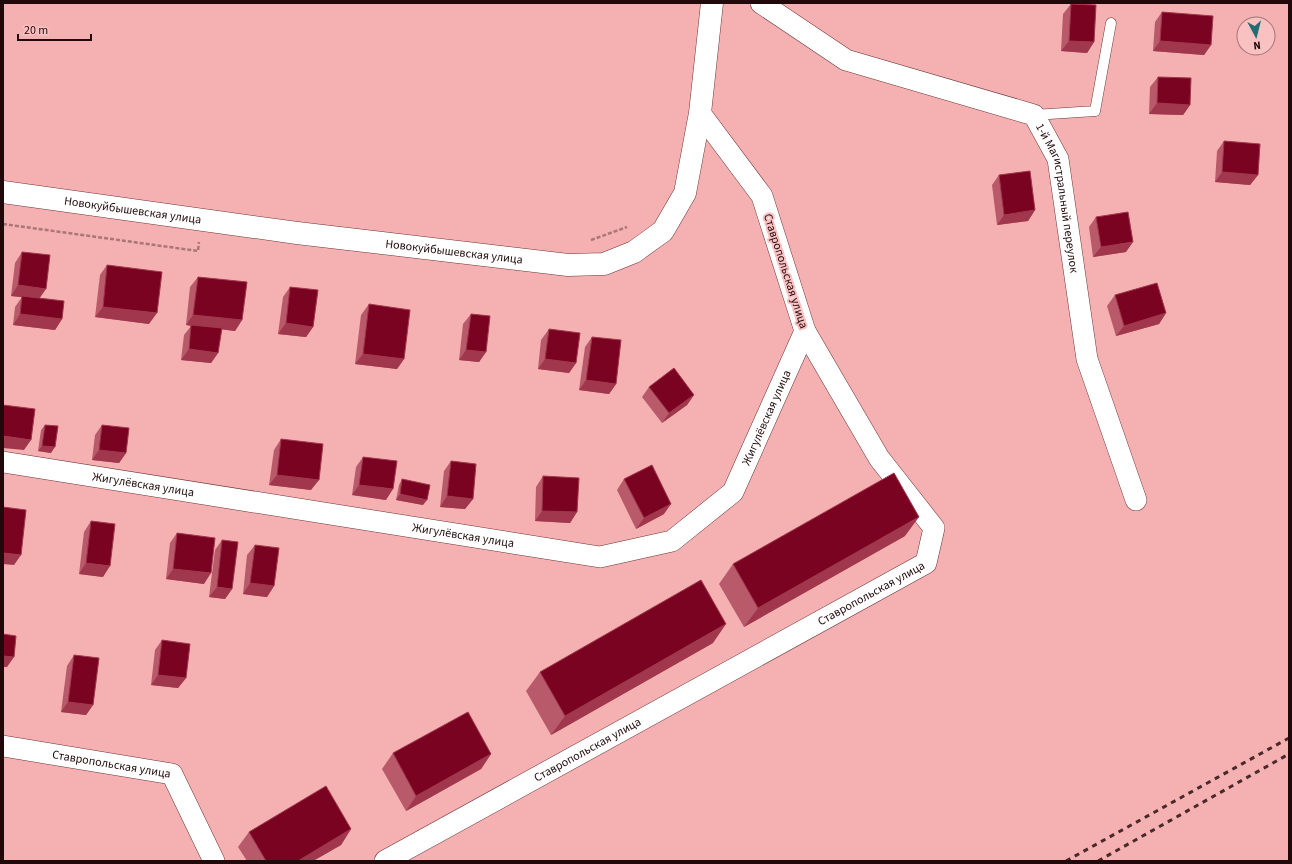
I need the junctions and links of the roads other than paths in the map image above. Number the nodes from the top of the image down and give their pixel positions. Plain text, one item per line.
1 (712, 3) edge
2 (761, 3) edge
3 (1111, 23) dead end
4 (700, 113) junction
5 (1034, 115) junction
6 (3, 192) edge
7 (805, 331) junction
8 (3, 462) edge
9 (1136, 500) dead end
10 (3, 746) edge
11 (214, 861) edge
12 (385, 861) edge

1 - 4 street, Новокуйбышевская улица
2 - 5 street, 1-й Магистральный переулок
3 - 5 lane
4 - 6 street, Новокуйбышевская улица
4 - 7 street, Ставропольская улица
5 - 9 street, 1-й Магистральный переулок
7 - 8 street, Жигулёвская улица
7 - 12 street, Ставропольская улица
10 - 11 street, Ставропольская улица

